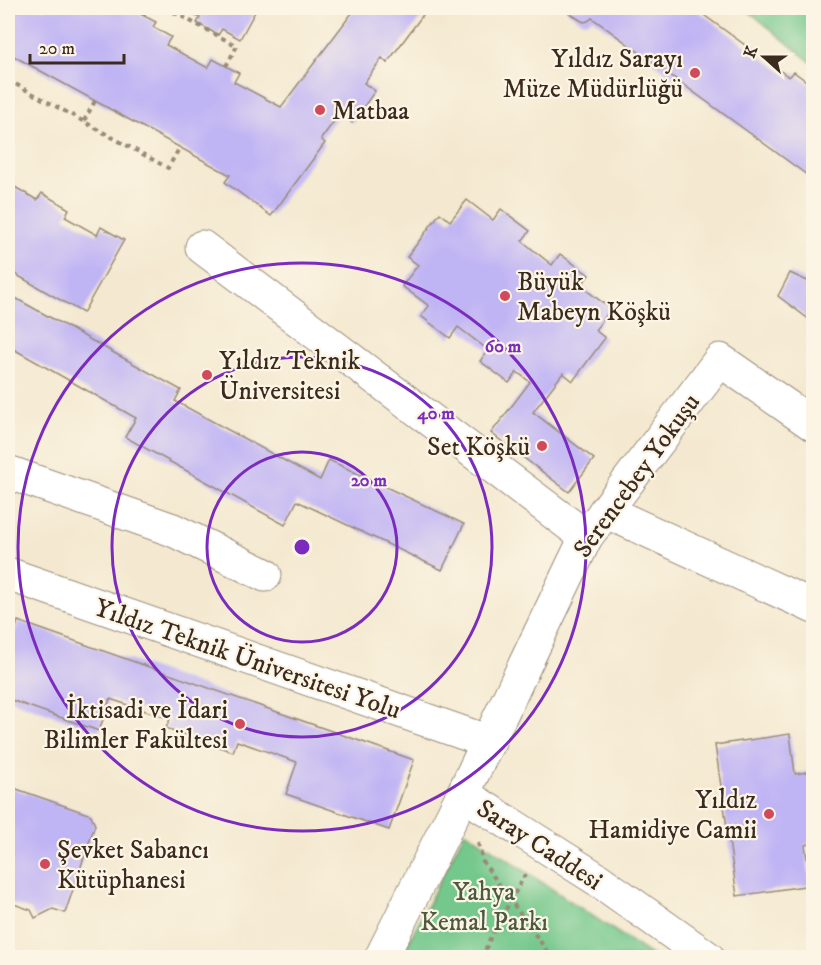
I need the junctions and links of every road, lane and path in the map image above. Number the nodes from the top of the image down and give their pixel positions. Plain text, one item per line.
1 (147, 8) edge
2 (166, 8) edge
3 (143, 15) dead end
4 (11, 55) dead end
5 (8, 61) edge
6 (226, 66) dead end
7 (8, 80) edge
8 (95, 101) dead end
9 (84, 122) junction
10 (180, 147) dead end
11 (202, 247) dead end
12 (813, 425) edge
13 (8, 472) edge
14 (605, 511) junction
15 (586, 537) junction
16 (8, 574) edge
17 (265, 575) dead end
18 (813, 607) edge
19 (489, 742) junction
20 (463, 794) junction
21 (542, 844) junction
22 (511, 899) junction
23 (381, 957) edge
24 (483, 957) edge
25 (552, 957) edge
26 (708, 957) edge

1 - 3 path
2 - 6 path
4 - 5 path
7 - 9 path
8 - 9 path
9 - 10 path
11 - 15 street
12 - 14 street, Serencebey Yokuşu
13 - 17 street
14 - 15 street, Serencebey Yokuşu
14 - 18 street
15 - 19 street, Serencebey Yokuşu
16 - 19 street, Yıldız Teknik Üniversitesi Yolu
19 - 20 street, Serencebey Yokuşu
20 - 21 street, Saray Caddesi
20 - 22 path
20 - 23 street, Saray Caddesi
21 - 22 path
21 - 26 street, Saray Caddesi
22 - 24 path
22 - 25 path

